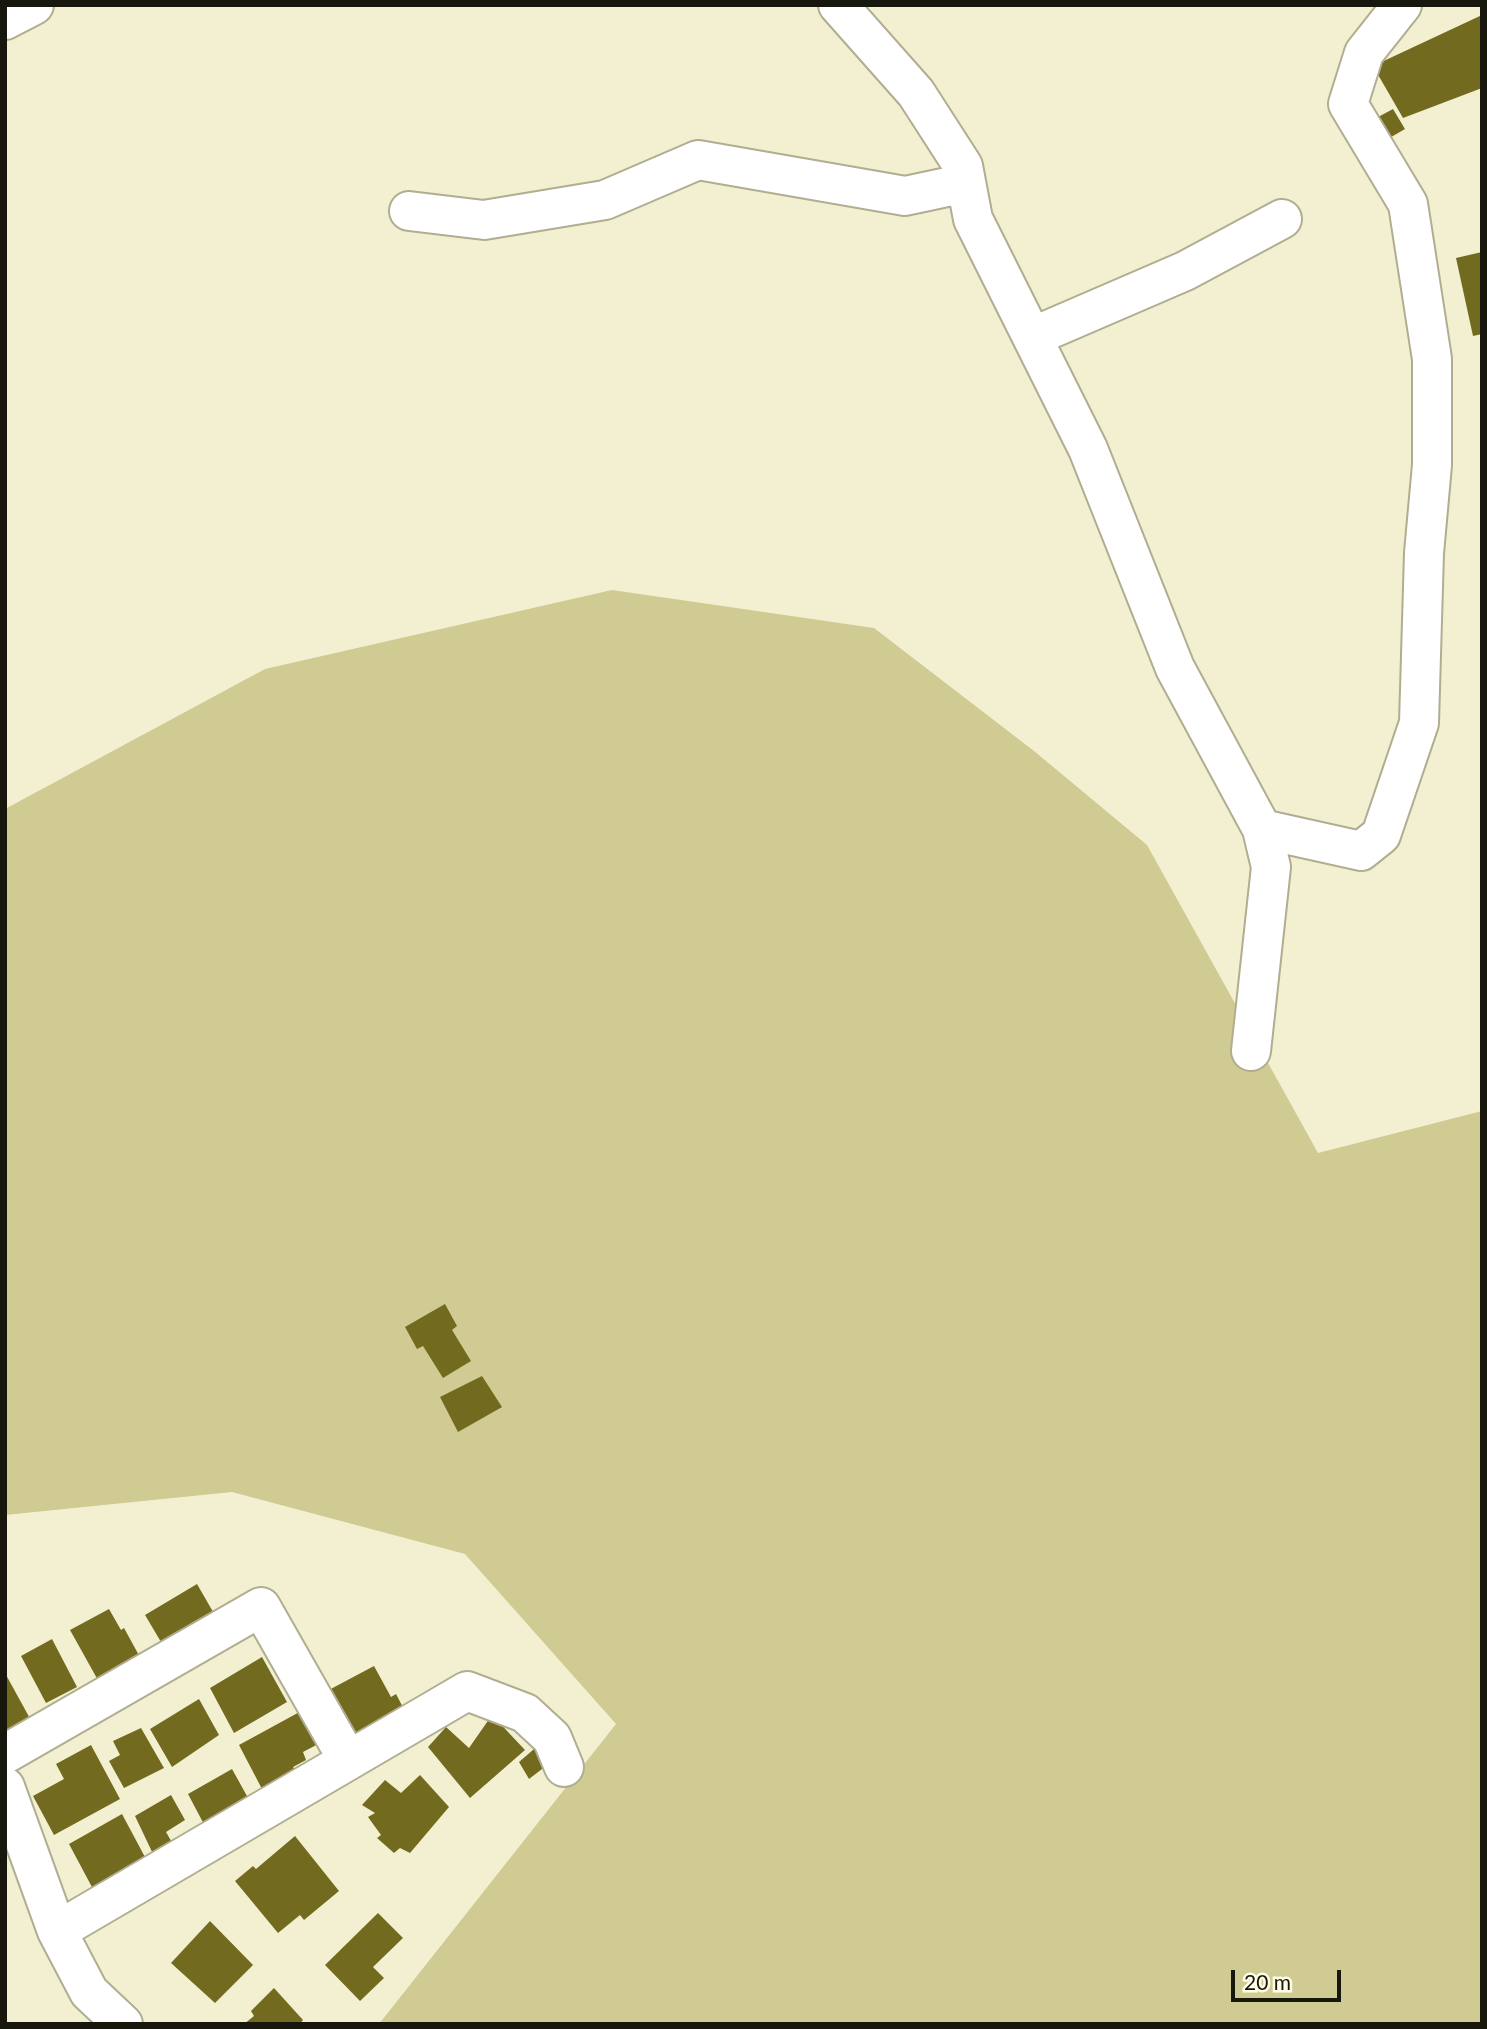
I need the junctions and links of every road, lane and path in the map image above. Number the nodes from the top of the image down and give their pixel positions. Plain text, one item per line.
1 (34, 5) edge
2 (838, 5) edge
3 (1402, 5) edge
4 (5, 20) edge
5 (967, 183) junction
6 (409, 211) dead end
7 (1282, 219) dead end
8 (1032, 337) junction
9 (1262, 829) junction
10 (1251, 1051) dead end
11 (5, 1754) edge
12 (348, 1760) junction
13 (564, 1767) dead end
14 (5, 1787) edge
15 (57, 1931) junction
16 (123, 2024) edge

1 - 4 street
2 - 5 street
3 - 9 street
5 - 6 street
5 - 8 street
7 - 8 street
8 - 9 street
9 - 10 street
11 - 12 street
12 - 13 street
12 - 15 street
14 - 15 street
15 - 16 street

